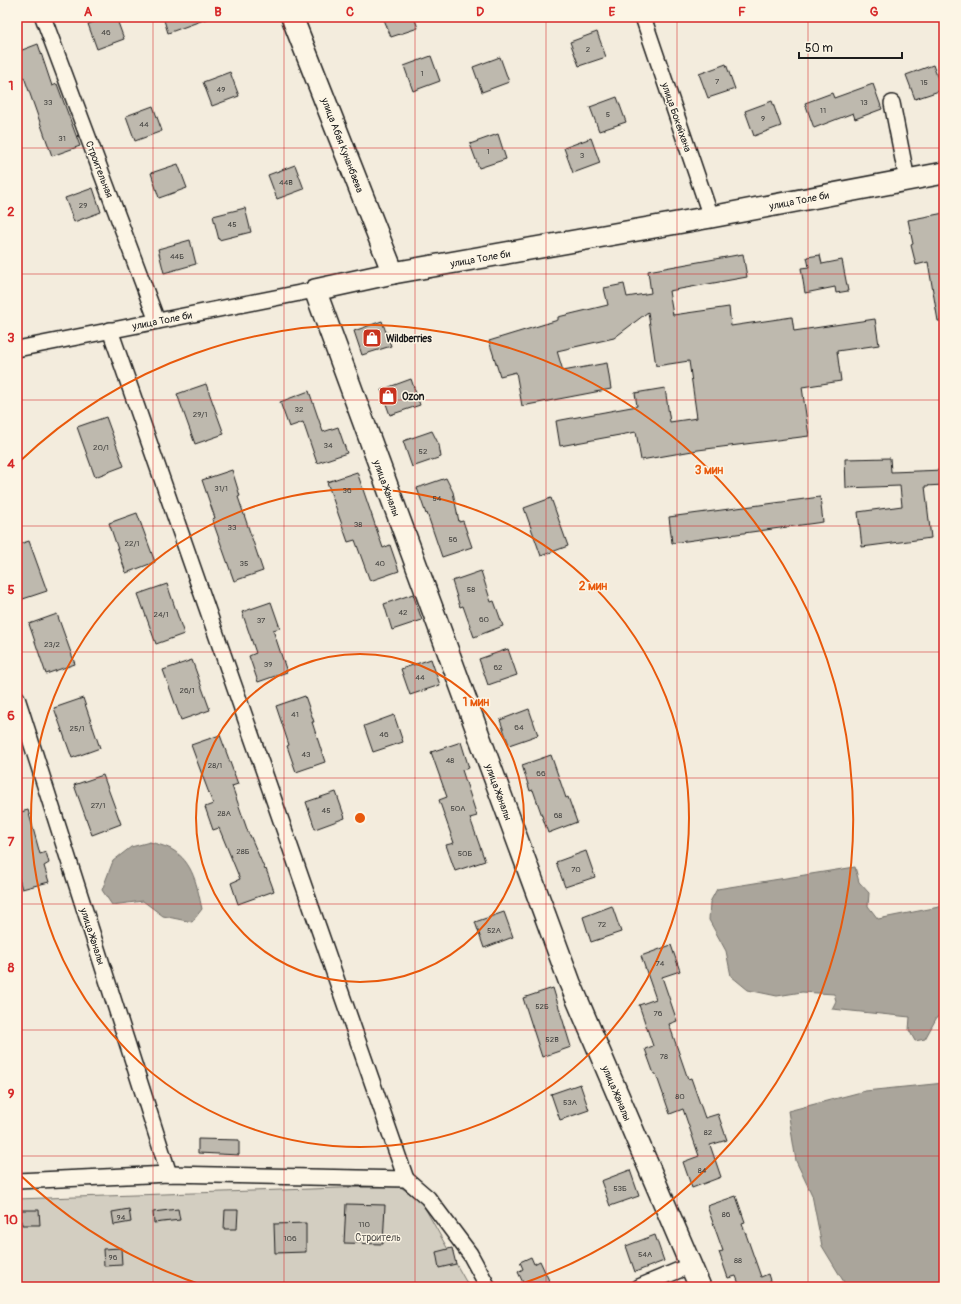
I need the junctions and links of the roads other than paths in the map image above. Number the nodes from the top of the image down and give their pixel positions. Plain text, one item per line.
1 (43, 17) edge
2 (292, 17) edge
3 (642, 17) edge
4 (892, 103) dead end
5 (944, 173) edge
6 (907, 180) junction
7 (711, 217) junction
8 (393, 273) junction
9 (315, 290) junction
10 (157, 320) junction
11 (110, 330) junction
12 (17, 349) edge
13 (17, 698) edge
14 (169, 1174) junction
15 (406, 1179) junction
16 (17, 1181) edge
17 (691, 1265) junction
18 (488, 1287) edge
19 (638, 1287) edge
20 (700, 1287) edge

1 - 10 street, Строительная
2 - 8 street, улица Абая Кунанбаева
3 - 7 street, улица Бокейхана
4 - 6 street
5 - 6 street, улица Толе би
6 - 7 street, улица Толе би
7 - 8 street, улица Толе би
8 - 9 street, улица Толе би
9 - 10 street, улица Толе би
9 - 17 street, улица Жаналы
10 - 11 street, улица Толе би
11 - 12 street, улица Толе би
11 - 15 street
13 - 14 street, улица Жаналы
14 - 15 street
14 - 16 street
15 - 18 street
17 - 19 street
17 - 20 street, улица Жаналы

